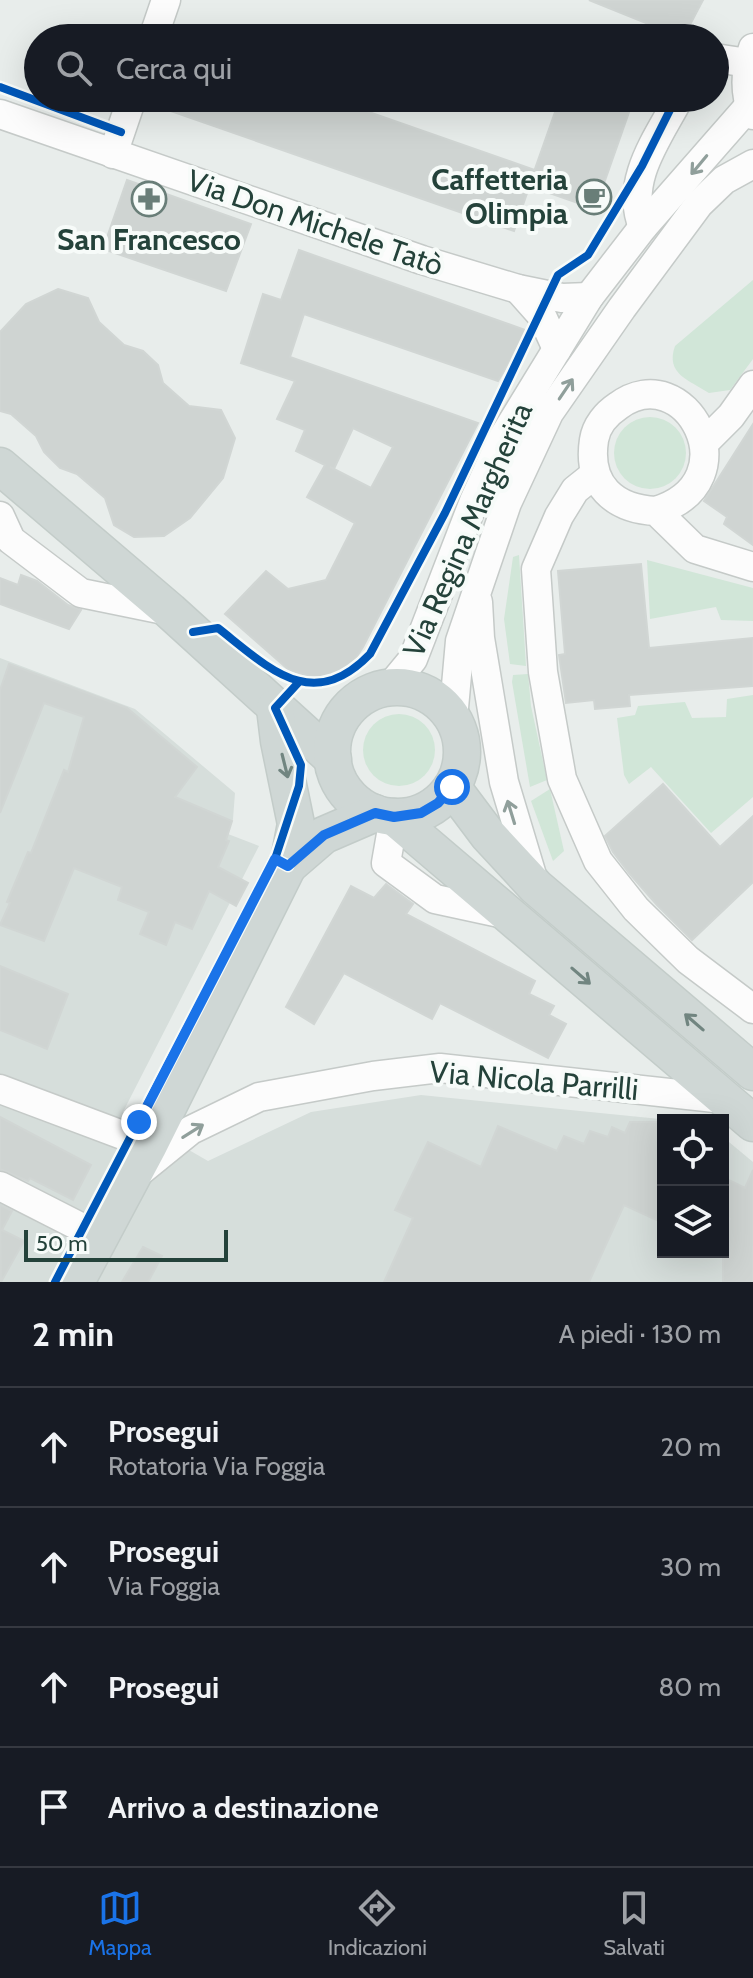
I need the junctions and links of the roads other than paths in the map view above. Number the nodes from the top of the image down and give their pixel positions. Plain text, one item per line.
1 (166, 0) edge
2 (158, 24) edge
3 (750, 56) edge
4 (729, 57) edge
5 (751, 110) edge
6 (127, 112) edge
7 (671, 112) edge
8 (0, 114) edge
9 (113, 154) junction
10 (753, 164) edge
11 (643, 227) junction
12 (518, 289) junction
13 (589, 297) junction
14 (557, 349) junction
15 (753, 385) edge
16 (706, 441) junction
17 (0, 466) edge
18 (595, 474) junction
19 (656, 511) junction
20 (0, 516) edge
21 (753, 567) edge
22 (477, 587) junction
23 (170, 611) junction
24 (389, 688) junction
25 (275, 708) junction
26 (349, 709) junction
27 (453, 719) junction
28 (334, 765) junction
29 (452, 787) junction
30 (384, 815) junction
31 (296, 824) junction
32 (288, 866) junction
33 (536, 887) junction
34 (753, 1009) edge
35 (753, 1072) edge
36 (0, 1089) edge
37 (724, 1099) junction
38 (753, 1123) edge
39 (149, 1145) junction
40 (131, 1178) junction
41 (0, 1186) edge
42 (100, 1237) junction
43 (76, 1282) edge

1 - 2 street
3 - 4 street
3 - 5 street
5 -> 11 street, Via Regina Margherita
6 - 9 street
7 - 11 street
8 - 9 street, Via Don Michele Tatò
9 - 12 street, Via Don Michele Tatò
22 -> 10 street, Via Regina Margherita
11 - 13 street, Via Regina Margherita
12 - 13 street, Via Don Michele Tatò
12 - 14 street
13 - 14 street, Via Regina Margherita
14 - 24 street, Via Regina Margherita
15 - 16 street
16 - 18 street
16 - 19 street
17 - 23 main road
18 - 19 street
18 - 34 street
19 - 21 street
20 - 23 street
22 - 27 street, Via Regina Margherita
33 -> 22 street
23 - 25 main road
24 - 26 main road
24 - 27 main road
25 - 26 main road
25 - 28 main road
25 -> 31 main road
26 - 28 main road
27 - 29 main road
28 - 30 main road
28 - 31 main road
29 - 30 main road
29 - 33 main road
30 - 32 main road
30 -> 37 main road, Via Nicola Parrilli
31 - 32 main road
32 - 39 main road
35 -> 33 main road
36 - 39 street
37 - 38 main road, Via Nicola Parrilli
40 -> 37 street, Via Nicola Parrilli
39 - 40 main road
40 - 42 main road
41 - 42 street
42 - 43 main road

